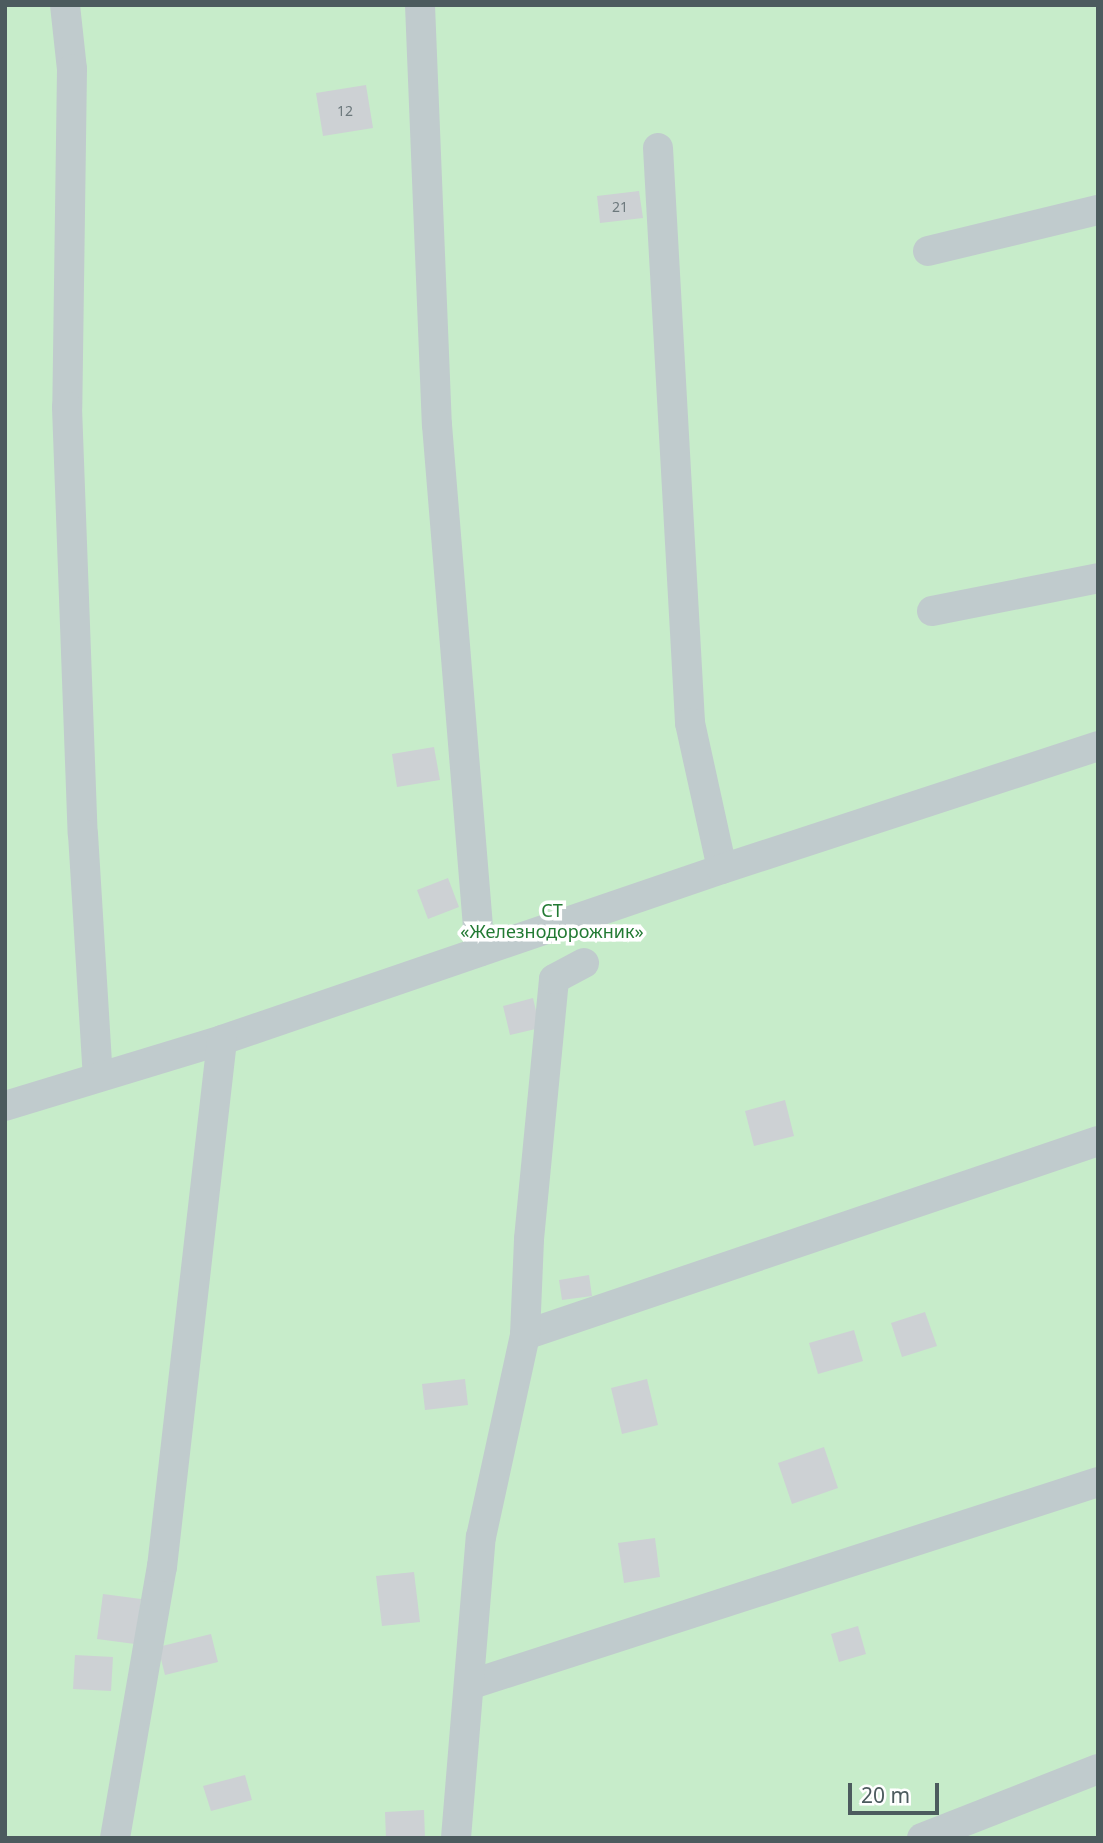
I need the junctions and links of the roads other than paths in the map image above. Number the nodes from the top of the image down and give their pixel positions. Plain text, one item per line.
1 (65, 5) edge
2 (420, 5) edge
3 (658, 148) dead end
4 (1098, 210) edge
5 (928, 251) dead end
6 (1098, 578) edge
7 (932, 611) dead end
8 (1098, 746) edge
9 (722, 869) junction
10 (480, 951) junction
11 (584, 962) dead end
12 (222, 1040) junction
13 (98, 1076) junction
14 (5, 1106) edge
15 (1098, 1141) edge
16 (525, 1335) junction
17 (1098, 1482) edge
18 (469, 1685) junction
19 (1098, 1769) edge
20 (115, 1838) edge
21 (456, 1838) edge
22 (922, 1838) edge

1 - 13 street
2 - 10 street
3 - 9 street
4 - 5 street
6 - 7 street
8 - 9 street
9 - 10 street
10 - 12 street
11 - 16 street
12 - 13 street
12 - 20 street
13 - 14 street
15 - 16 street
16 - 18 street
17 - 18 street
18 - 21 street
19 - 22 street

